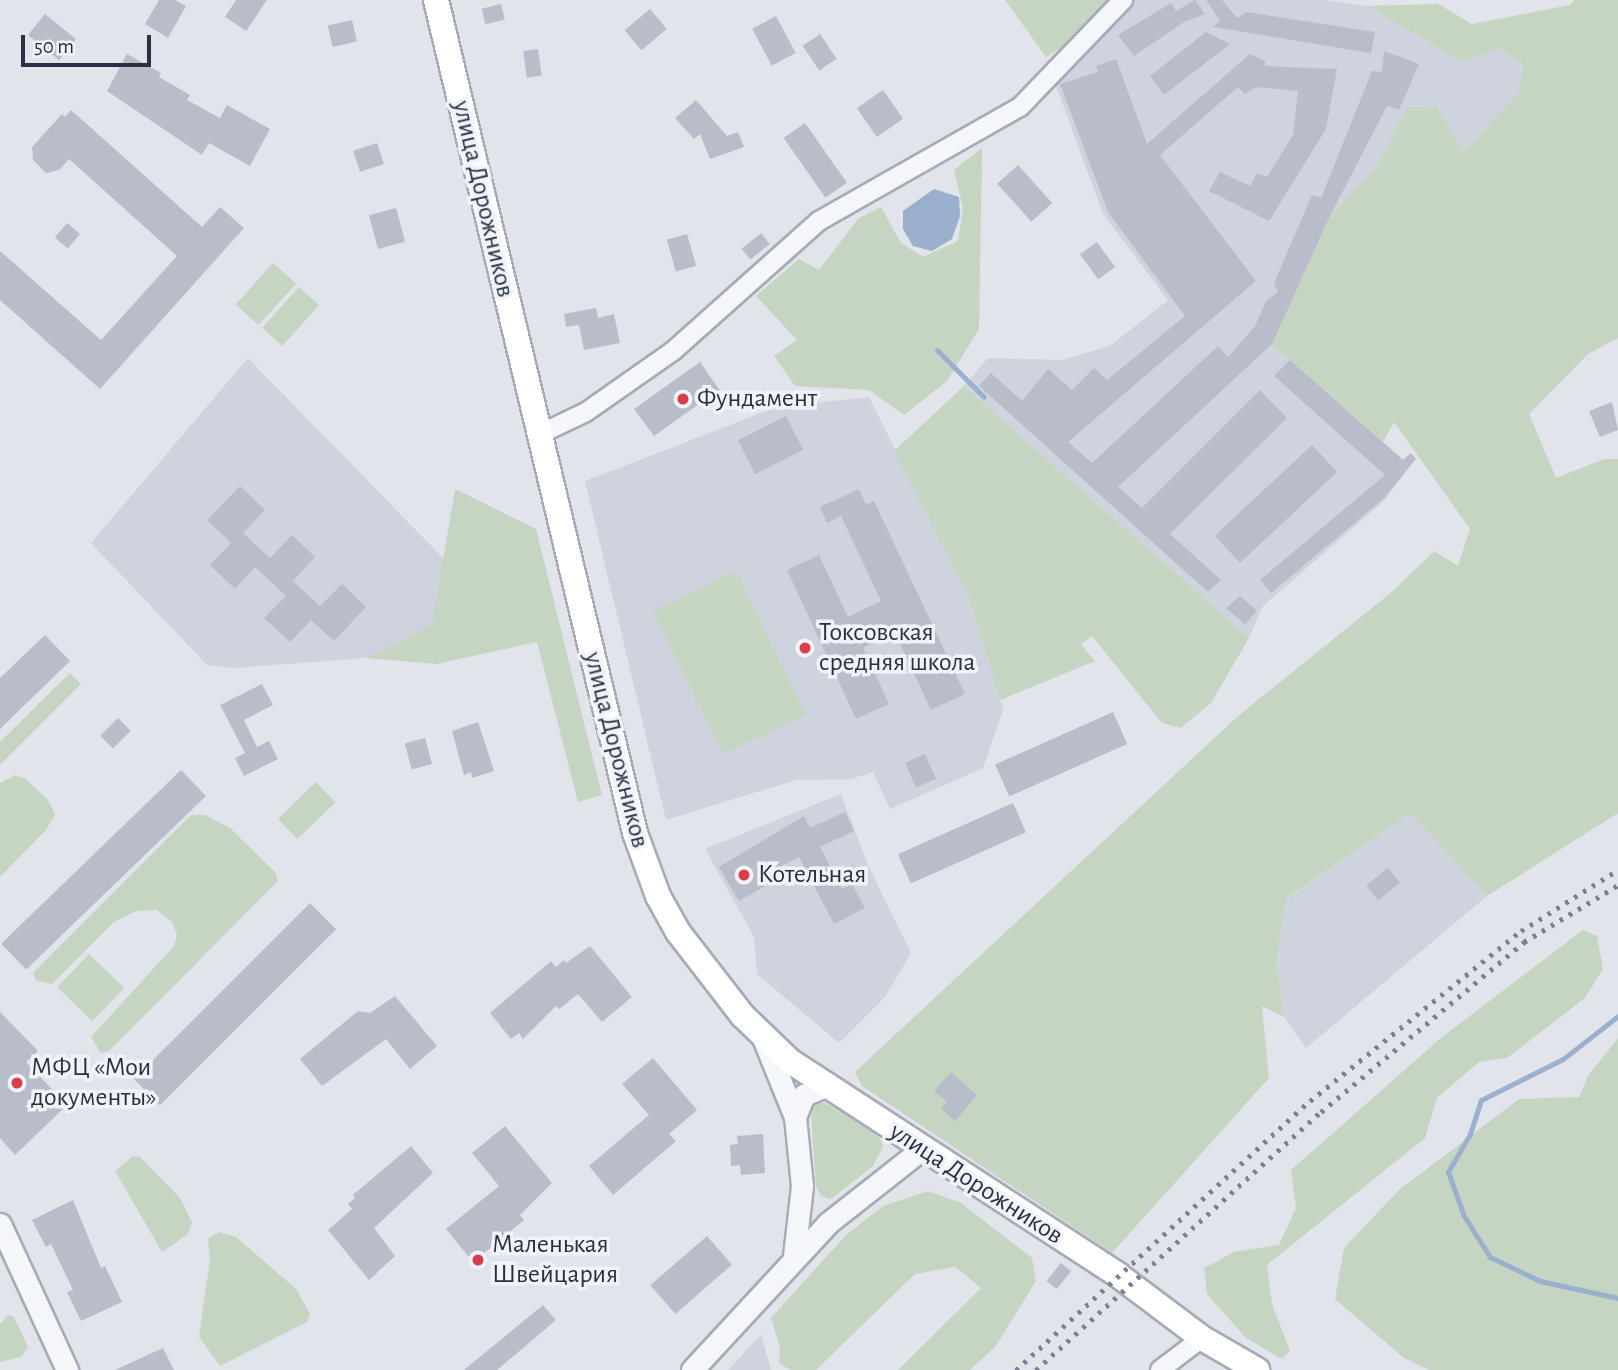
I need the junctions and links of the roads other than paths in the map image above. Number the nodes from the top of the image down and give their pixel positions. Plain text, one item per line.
1 (436, 0) edge
2 (1123, 0) edge
3 (538, 435) junction
4 (762, 1036) junction
5 (825, 1086) junction
6 (795, 1116) junction
7 (922, 1149) junction
8 (0, 1224) edge
9 (794, 1256) junction
10 (1202, 1338) junction
11 (67, 1370) edge
12 (692, 1370) edge
13 (1160, 1370) edge
14 (1257, 1370) edge

1 - 3 main road, улица Дорожников
2 - 3 street
3 - 4 main road, улица Дорожников
4 - 5 main road, улица Дорожников
4 - 6 street
5 - 6 street
5 - 7 main road, улица Дорожников
6 - 9 street
7 - 9 street
7 - 10 main road, улица Дорожников
8 - 11 street
9 - 12 street
10 - 13 street
10 - 14 main road, улица Дорожников

